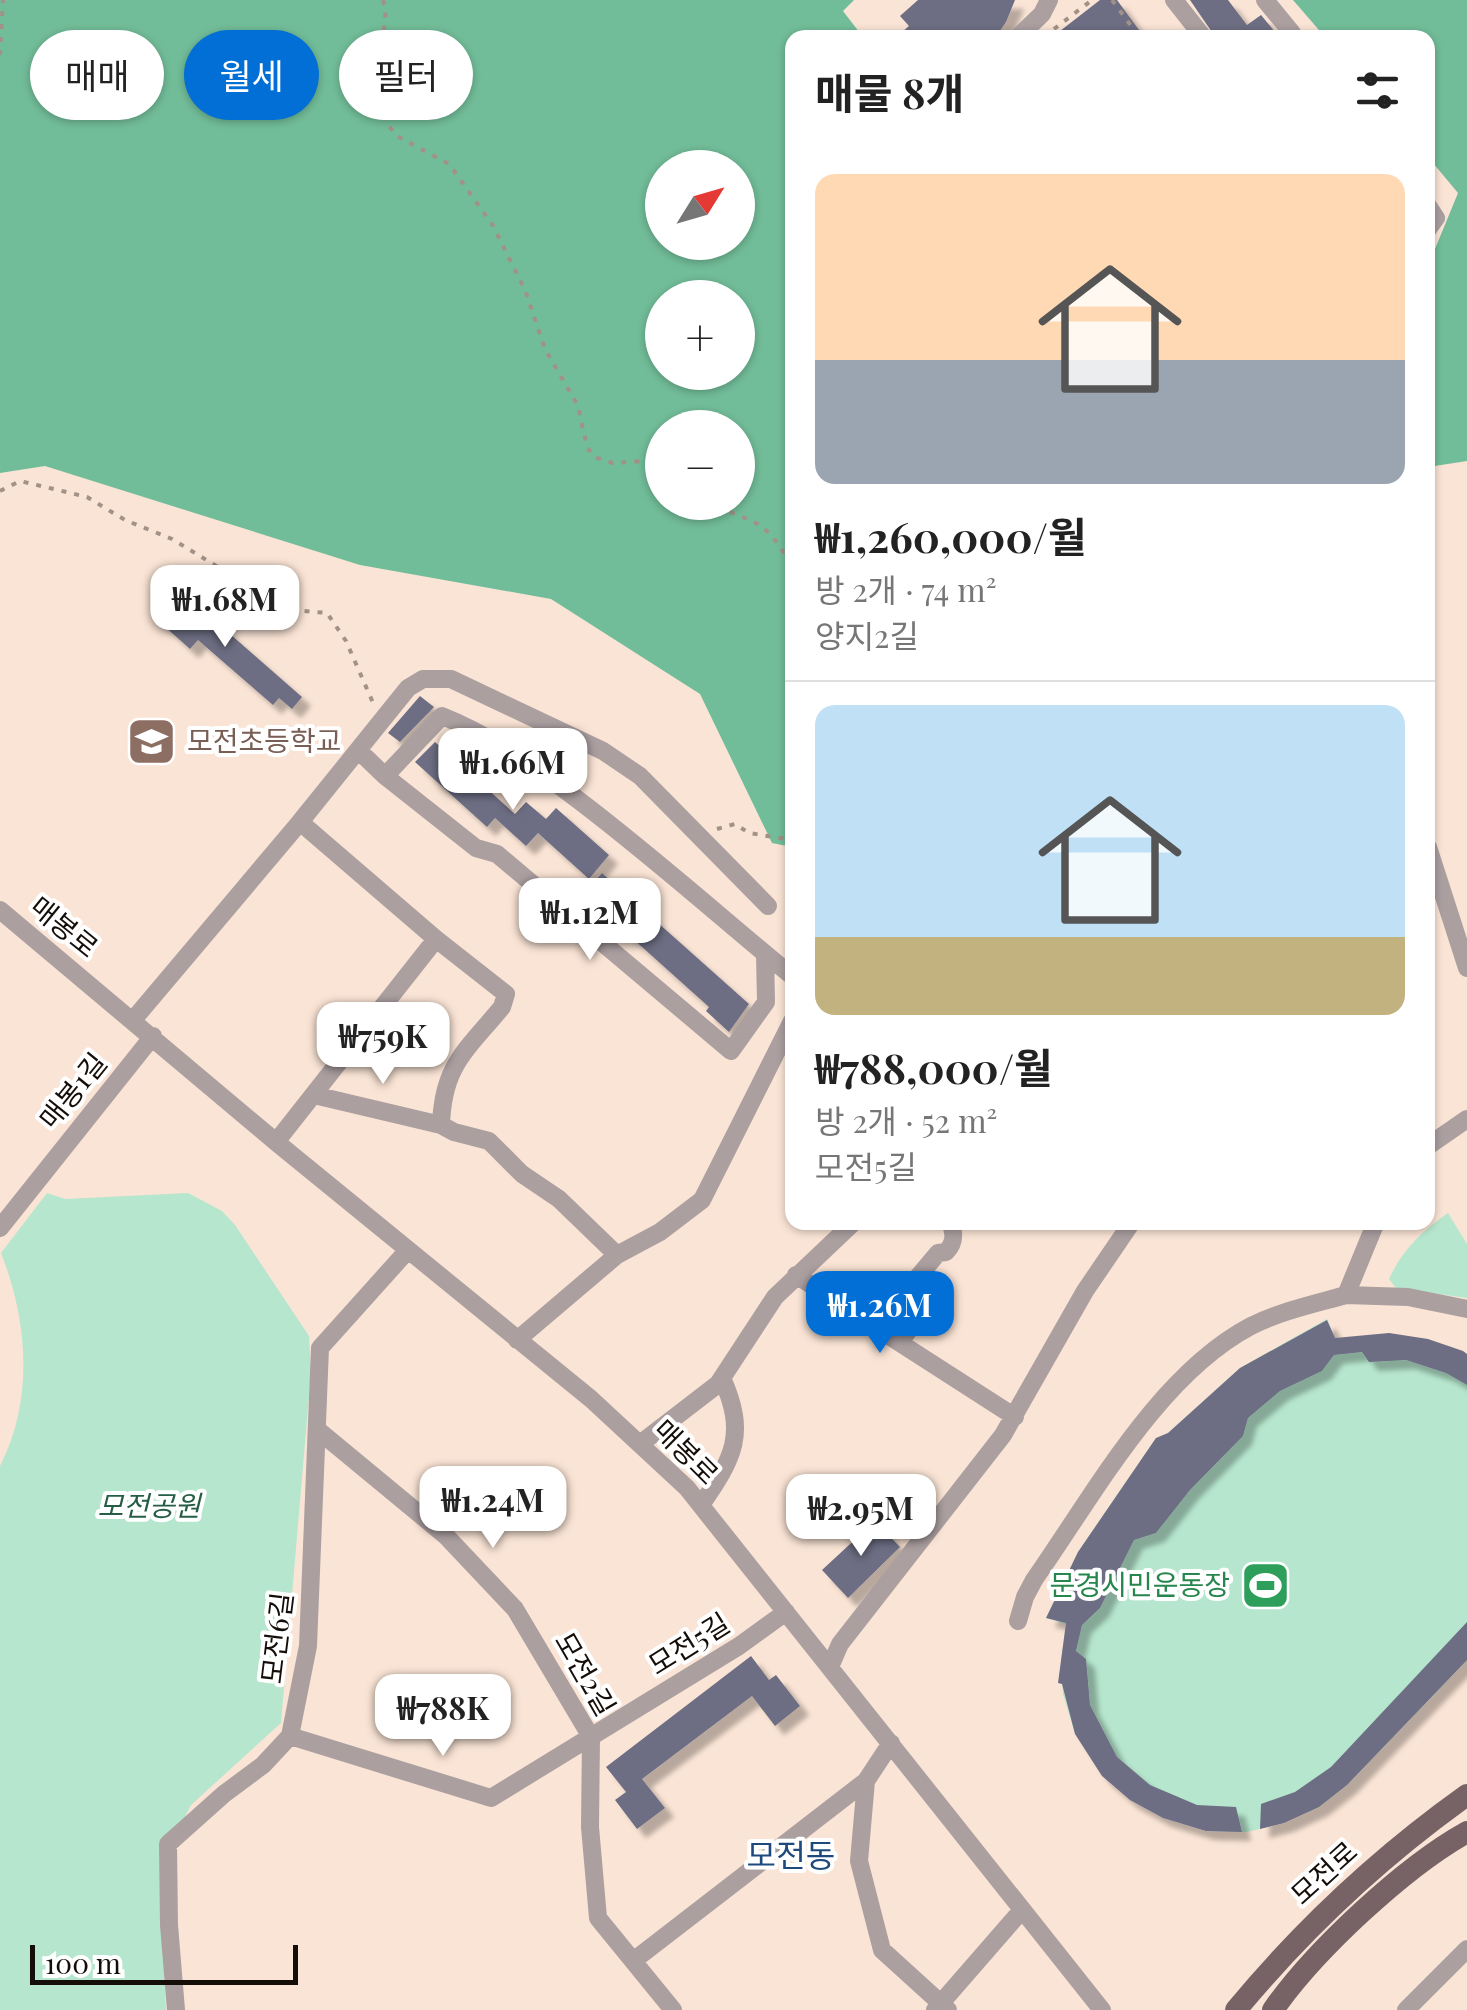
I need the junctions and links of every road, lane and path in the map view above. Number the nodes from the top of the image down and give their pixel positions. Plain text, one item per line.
1 (3, 0) edge
2 (383, 0) edge
3 (1049, 0) edge
4 (1092, 0) edge
5 (1112, 0) edge
6 (1174, 0) edge
7 (1265, 0) edge
8 (1025, 30) edge
9 (1053, 30) edge
10 (1136, 30) edge
11 (1198, 30) edge
12 (1289, 30) edge
13 (0, 54) edge
14 (645, 461) edge
15 (0, 491) edge
16 (752, 520) edge
17 (785, 553) edge
18 (392, 707) junction
19 (358, 750) junction
20 (385, 776) junction
21 (300, 822) junction
22 (693, 830) junction
23 (785, 839) edge
24 (1435, 869) edge
25 (768, 906) dead end
26 (0, 910) edge
27 (436, 939) junction
28 (766, 954) junction
29 (1467, 968) edge
30 (785, 970) edge
31 (133, 1020) junction
32 (785, 1035) edge
33 (153, 1036) junction
34 (314, 1095) junction
35 (1467, 1119) edge
36 (442, 1125) junction
37 (1435, 1141) edge
38 (276, 1142) junction
39 (0, 1228) edge
40 (845, 1230) edge
41 (952, 1230) edge
42 (1127, 1230) edge
43 (1373, 1230) edge
44 (408, 1250) junction
45 (617, 1255) junction
46 (796, 1275) junction
47 (1346, 1295) junction
48 (1467, 1309) edge
49 (517, 1340) junction
50 (900, 1343) junction
51 (722, 1378) junction
52 (1015, 1417) junction
53 (319, 1431) junction
54 (640, 1444) junction
55 (701, 1505) junction
56 (786, 1612) junction
57 (1018, 1621) dead end
58 (830, 1667) junction
59 (290, 1736) junction
60 (591, 1738) junction
61 (890, 1743) junction
62 (866, 1782) junction
63 (1467, 1795) edge
64 (1467, 1832) edge
65 (1022, 1910) junction
66 (1467, 1949) edge
67 (632, 1960) junction
68 (941, 2008) edge
69 (176, 2010) edge
70 (673, 2010) edge
71 (1102, 2010) edge
72 (1236, 2010) edge
73 (1273, 2010) edge
74 (1406, 2010) edge

1 - 13 path
2 - 14 path
3 - 8 street
4 - 9 path
5 - 10 path
6 - 11 street
7 - 12 street
15 - 18 path
16 - 17 path
18 - 19 street
18 - 22 street
19 - 20 street
19 - 21 street
20 - 28 street
20 - 28 street
21 - 27 street
21 - 31 street
22 - 23 path
22 - 25 street
24 - 29 street
26 - 31 street, 매봉로
27 - 34 street
27 - 36 street
28 - 30 street
31 - 33 street, 매봉로
32 - 45 street
33 - 38 street, 매봉로
33 - 39 street, 매봉1길
34 - 36 street
34 - 38 street
35 - 37 street
36 - 45 street
38 - 44 street, 매봉로
40 - 46 street
41 - 50 street
42 - 52 street
43 - 47 street
44 - 49 street, 매봉로
44 - 53 street, 모전6길
45 - 49 street
46 - 50 street
46 - 51 street
47 - 48 street
47 - 57 street
49 - 54 street, 매봉로
50 - 52 street
51 - 54 street
51 - 55 street
52 - 58 street
53 - 59 street, 모전6길
53 - 60 street, 모전2길
54 - 55 street, 매봉로
55 - 56 street, 매봉로
56 - 58 street, 매봉로
56 - 60 street, 모전5길
58 - 61 street, 매봉로
59 - 60 street, 모전5길
59 - 69 street
60 - 67 street, 모전2길
61 - 62 street
61 - 65 street, 매봉로
62 - 67 street
62 - 68 street
63 - 72 main road, 모전로
64 - 73 main road, 모전로
65 - 68 street
65 - 71 street, 매봉로
66 - 74 street
67 - 70 street, 모전2길

